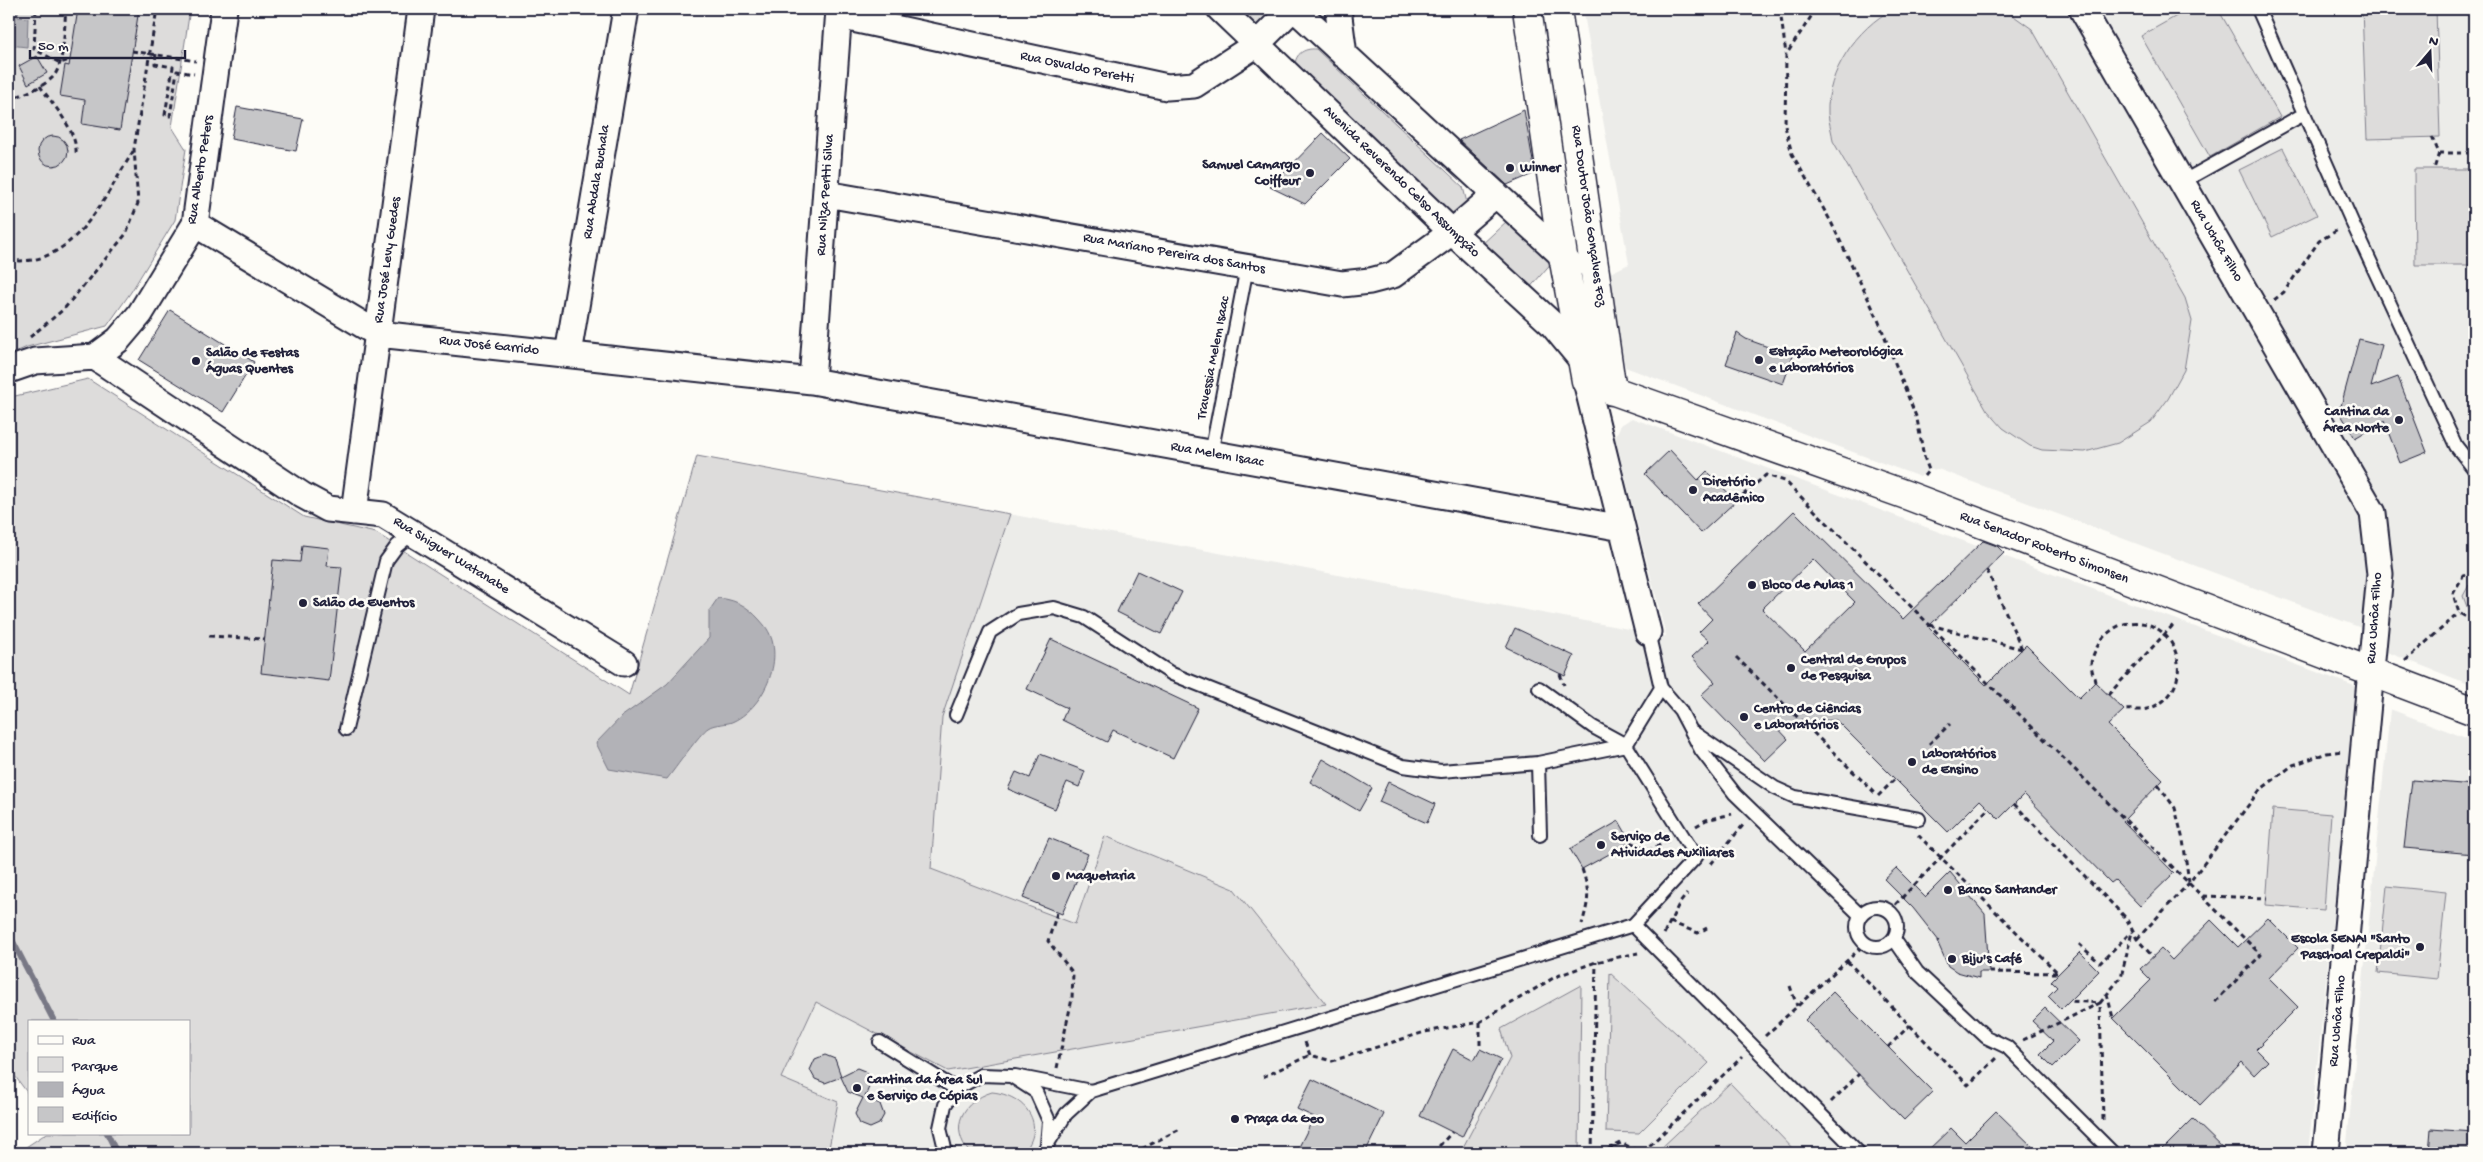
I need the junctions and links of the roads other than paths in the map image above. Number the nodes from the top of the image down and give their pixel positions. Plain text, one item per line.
1 (224, 9) edge
2 (421, 9) edge
3 (626, 9) edge
4 (1220, 9) edge
5 (1294, 9) edge
6 (1338, 9) edge
7 (1527, 9) edge
8 (1557, 9) edge
9 (2082, 9) edge
10 (2258, 9) edge
11 (839, 12) edge
12 (1257, 44) junction
13 (1344, 54) junction
14 (2304, 114) junction
15 (2182, 182) junction
16 (826, 194) junction
17 (1496, 194) junction
18 (195, 224) junction
19 (1452, 232) junction
20 (1563, 256) junction
21 (1247, 267) junction
22 (1602, 308) junction
23 (378, 334) junction
24 (568, 354) junction
25 (95, 357) junction
26 (1583, 369) junction
27 (9, 370) edge
28 (812, 381) junction
29 (1612, 391) junction
30 (1596, 419) junction
31 (1211, 454) junction
32 (2474, 469) edge
33 (354, 512) junction
34 (1622, 528) junction
35 (413, 533) junction
36 (1648, 632) joint
37 (624, 663) dead end
38 (2379, 674) junction
39 (1539, 688) dead end
40 (1661, 688) junction
41 (2474, 711) edge
42 (956, 715) dead end
43 (346, 730) dead end
44 (1691, 731) junction
45 (1626, 745) junction
46 (1538, 763) junction
47 (1919, 819) dead end
48 (1540, 835) dead end
49 (1860, 915) junction
50 (1633, 925) junction
51 (1894, 939) junction
52 (880, 1042) dead end
53 (1011, 1076) junction
54 (956, 1089) junction
55 (1091, 1091) junction
56 (1045, 1149) edge
57 (946, 1153) edge
58 (1860, 1153) edge
59 (2113, 1153) edge
60 (2326, 1153) edge

1 - 18 street, Rua Alberto Peters
2 - 23 street, Rua José Levy Guedes
3 - 24 street, Rua Abdala Buchala
4 - 12 street, Avenida Reverendo Celso Assumpção
5 - 12 street, Rua Osvaldo Peretti
5 - 13 street
6 - 13 street
7 - 20 street, Rua Doutor João Gonçalves Foz
8 - 22 street, Rua Doutor João Gonçalves Foz
9 - 15 street, Rua Uchôa Filho
10 - 14 lane
11 - 12 street, Rua Osvaldo Peretti
11 - 16 street, Rua Nilza Pertti Silva
12 - 19 street, Avenida Reverendo Celso Assumpção
13 - 17 street
14 - 15 lane
14 - 32 lane
15 - 38 street, Rua Uchôa Filho
16 - 21 street, Rua Mariano Pereira dos Santos
16 - 28 street, Rua Nilza Pertti Silva
17 - 19 street, Rua Mariano Pereira dos Santos
17 - 20 street
18 - 23 street, Rua José Garrido
18 - 25 street, Rua Alberto Peters
19 - 21 street, Rua Mariano Pereira dos Santos
19 - 26 street, Avenida Reverendo Celso Assumpção
20 - 22 street
20 - 26 street, Rua Doutor João Gonçalves Foz
21 - 31 lane, Travessia Melem Isaac
22 - 29 street, Rua Doutor João Gonçalves Foz
23 - 24 street, Rua José Garrido
23 - 33 street, Rua José Levy Guedes
24 - 28 street, Rua José Garrido
25 - 27 street
25 - 33 street, Rua Shiguer Watanabe
26 - 29 street, Rua Senador Roberto Simonsen
26 - 30 street, Rua Doutor João Gonçalves Foz
28 - 31 street, Rua Melem Isaac
29 - 30 street
29 - 38 street, Rua Senador Roberto Simonsen
30 - 34 street, Rua Doutor João Gonçalves Foz
31 - 34 street, Rua Melem Isaac
33 - 35 street, Rua Shiguer Watanabe
34 - 36 street, Rua Doutor João Gonçalves Foz
35 - 37 street, Rua Shiguer Watanabe
35 - 43 lane
36 - 40 lane
38 - 41 street, Rua Senador Roberto Simonsen
38 - 60 street, Rua Uchôa Filho
39 - 45 lane
40 - 44 lane
40 - 45 lane
42 - 46 lane
44 - 47 lane
44 - 49 lane
45 - 46 lane
45 - 50 lane
46 - 48 lane
49 - 51 lane
49 - 51 lane
50 - 55 lane
50 - 58 lane
51 - 59 lane
52 - 54 lane
53 - 54 lane
53 - 55 lane
53 - 56 lane
54 - 57 lane
55 - 56 lane

